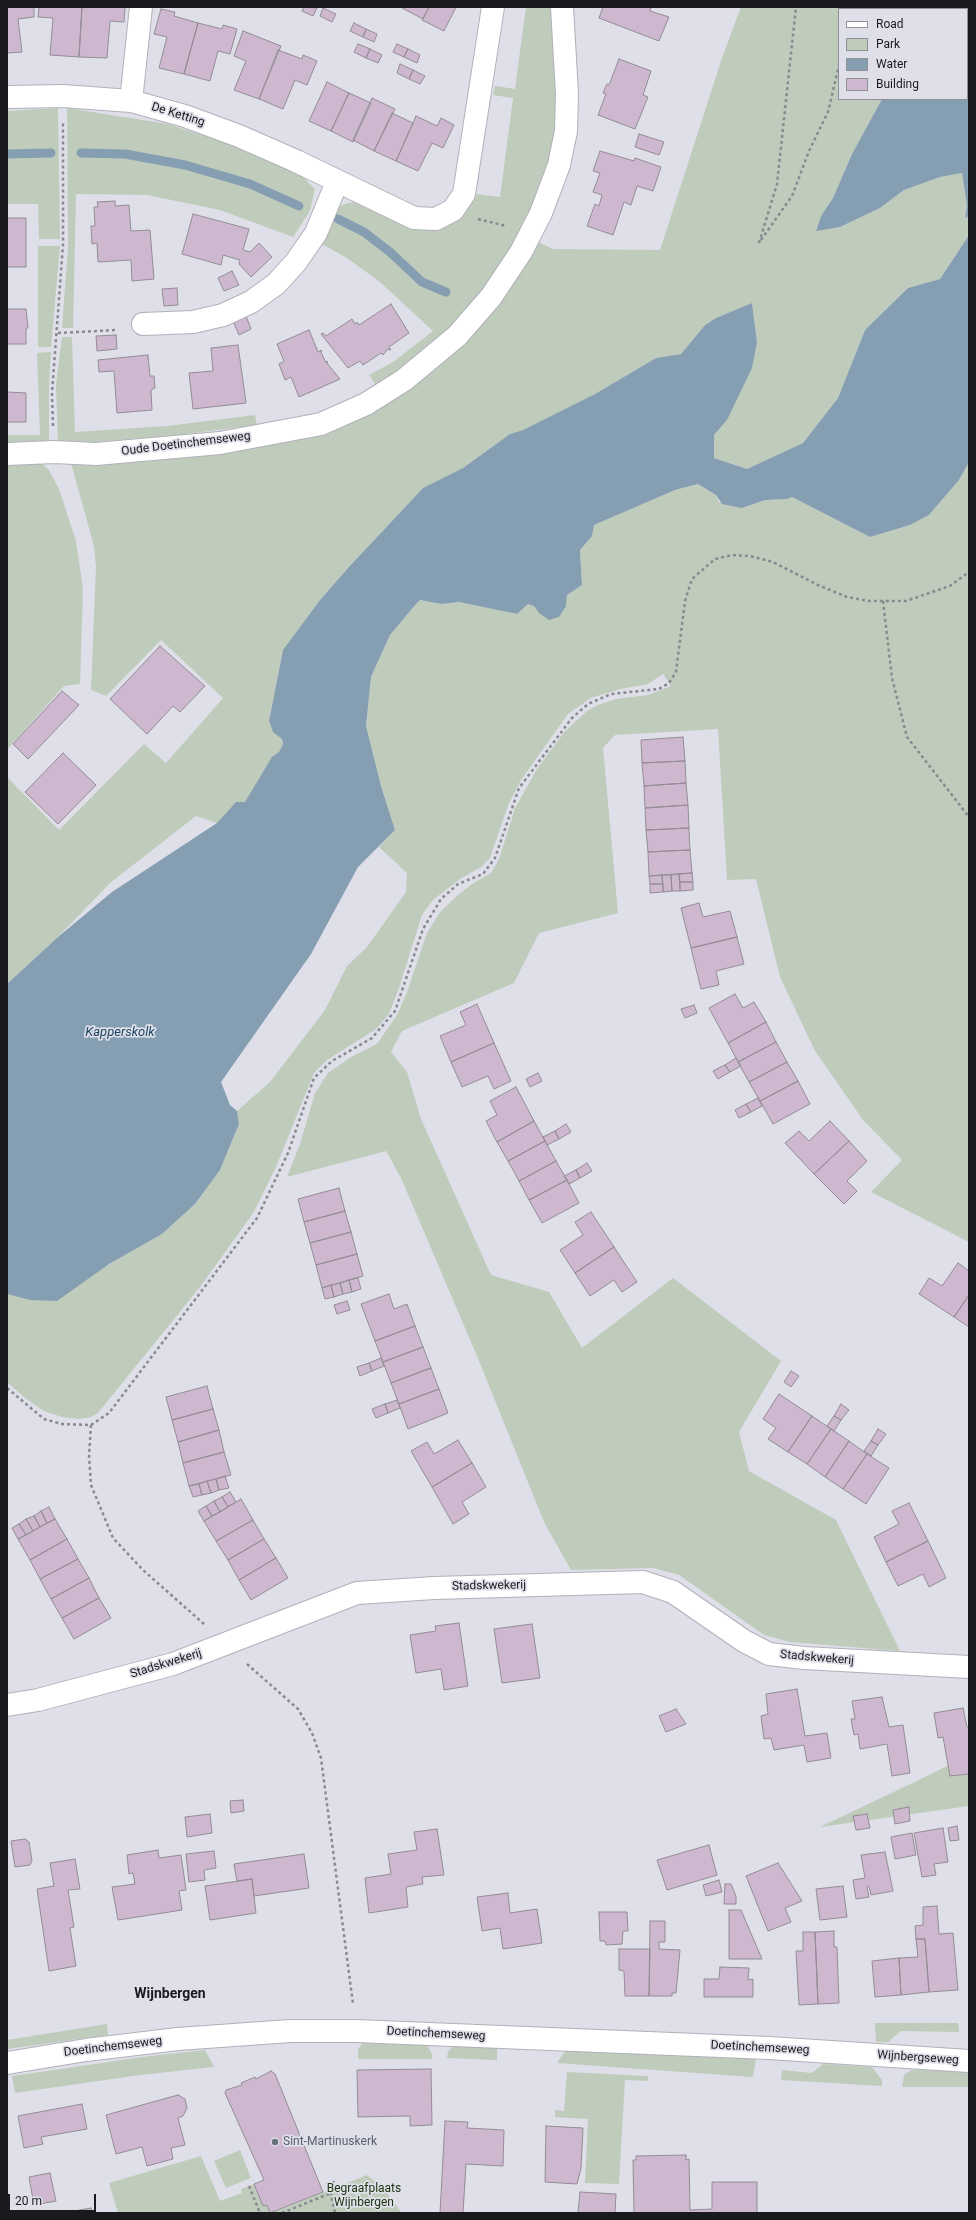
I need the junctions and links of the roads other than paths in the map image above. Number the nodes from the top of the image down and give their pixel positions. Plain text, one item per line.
1 (140, 7) edge
2 (493, 7) edge
3 (562, 7) edge
4 (7, 97) edge
5 (131, 101) junction
6 (337, 182) junction
7 (143, 324) road end
8 (7, 454) edge
9 (969, 1668) edge
10 (7, 1706) edge
11 (867, 2054) joint
12 (969, 2061) edge
13 (7, 2063) edge

1 - 5 street
2 - 6 street, De Ketting
3 - 8 street, Oude Doetinchemseweg
4 - 5 street, De Ketting
5 - 6 street, De Ketting
6 - 7 street
9 - 10 street, Stadskwekerij
11 - 12 street, Wijnbergseweg
11 - 13 street, Doetinchemseweg

